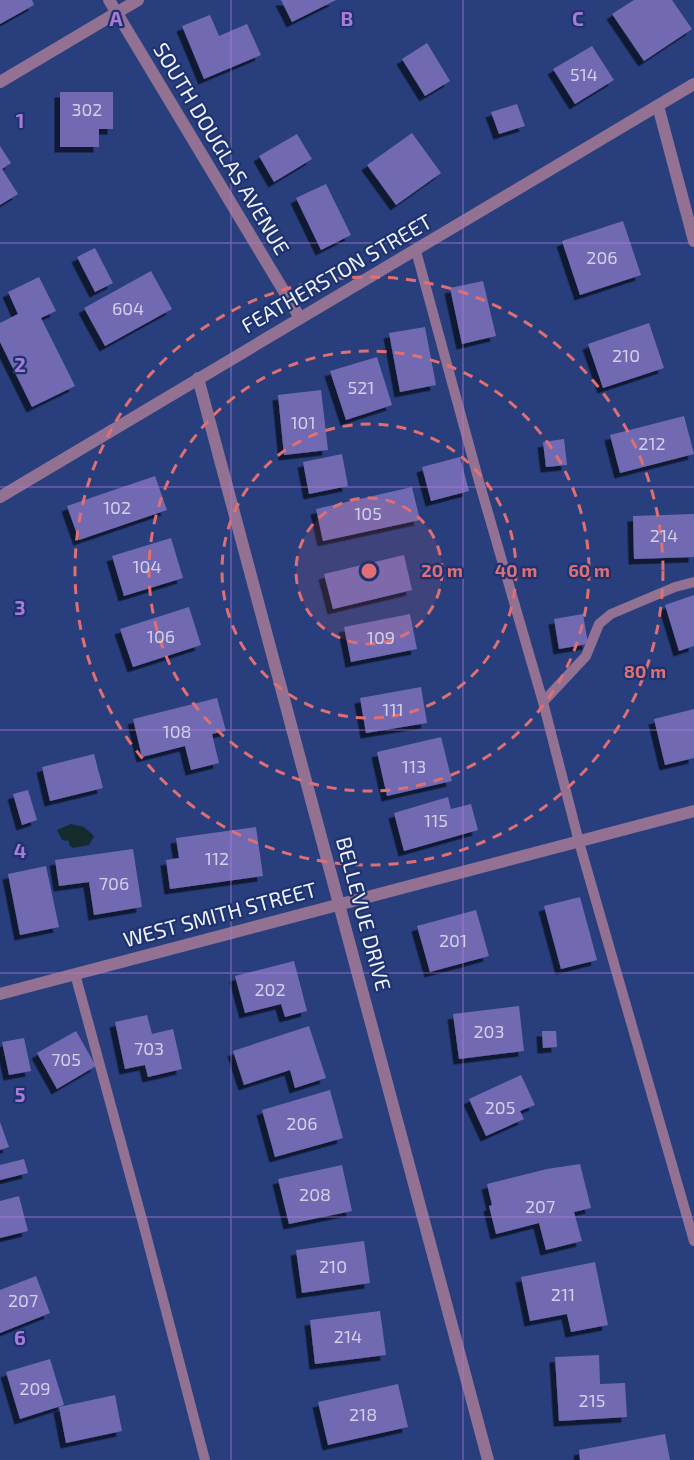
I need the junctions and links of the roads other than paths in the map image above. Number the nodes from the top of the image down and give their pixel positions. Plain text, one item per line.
1 (109, 0) edge
2 (138, 0) edge
3 (116, 13) junction
4 (0, 81) edge
5 (694, 84) edge
6 (658, 106) junction
7 (694, 241) edge
8 (416, 250) junction
9 (300, 318) junction
10 (198, 378) junction
11 (0, 496) edge
12 (694, 582) edge
13 (543, 702) junction
14 (694, 811) edge
15 (579, 843) junction
16 (340, 903) junction
17 (75, 974) junction
18 (0, 994) edge
19 (694, 1241) edge
20 (205, 1460) edge
21 (488, 1460) edge

1 - 3 street, SOUTH DOUGLAS AVENUE
2 - 3 street
3 - 4 street
3 - 9 street, SOUTH DOUGLAS AVENUE
5 - 6 street, FEATHERSTON STREET
6 - 7 street
6 - 8 street, FEATHERSTON STREET
8 - 9 street, FEATHERSTON STREET
8 - 13 lane
9 - 10 street, FEATHERSTON STREET
10 - 11 street, FEATHERSTON STREET
10 - 16 street, BELLEVUE DRIVE
12 - 13 lane
13 - 15 lane
14 - 15 street, WEST SMITH STREET
15 - 16 street, WEST SMITH STREET
15 - 19 lane
16 - 17 street, WEST SMITH STREET
16 - 21 street, BELLEVUE DRIVE
17 - 18 street, WEST SMITH STREET
17 - 20 lane

